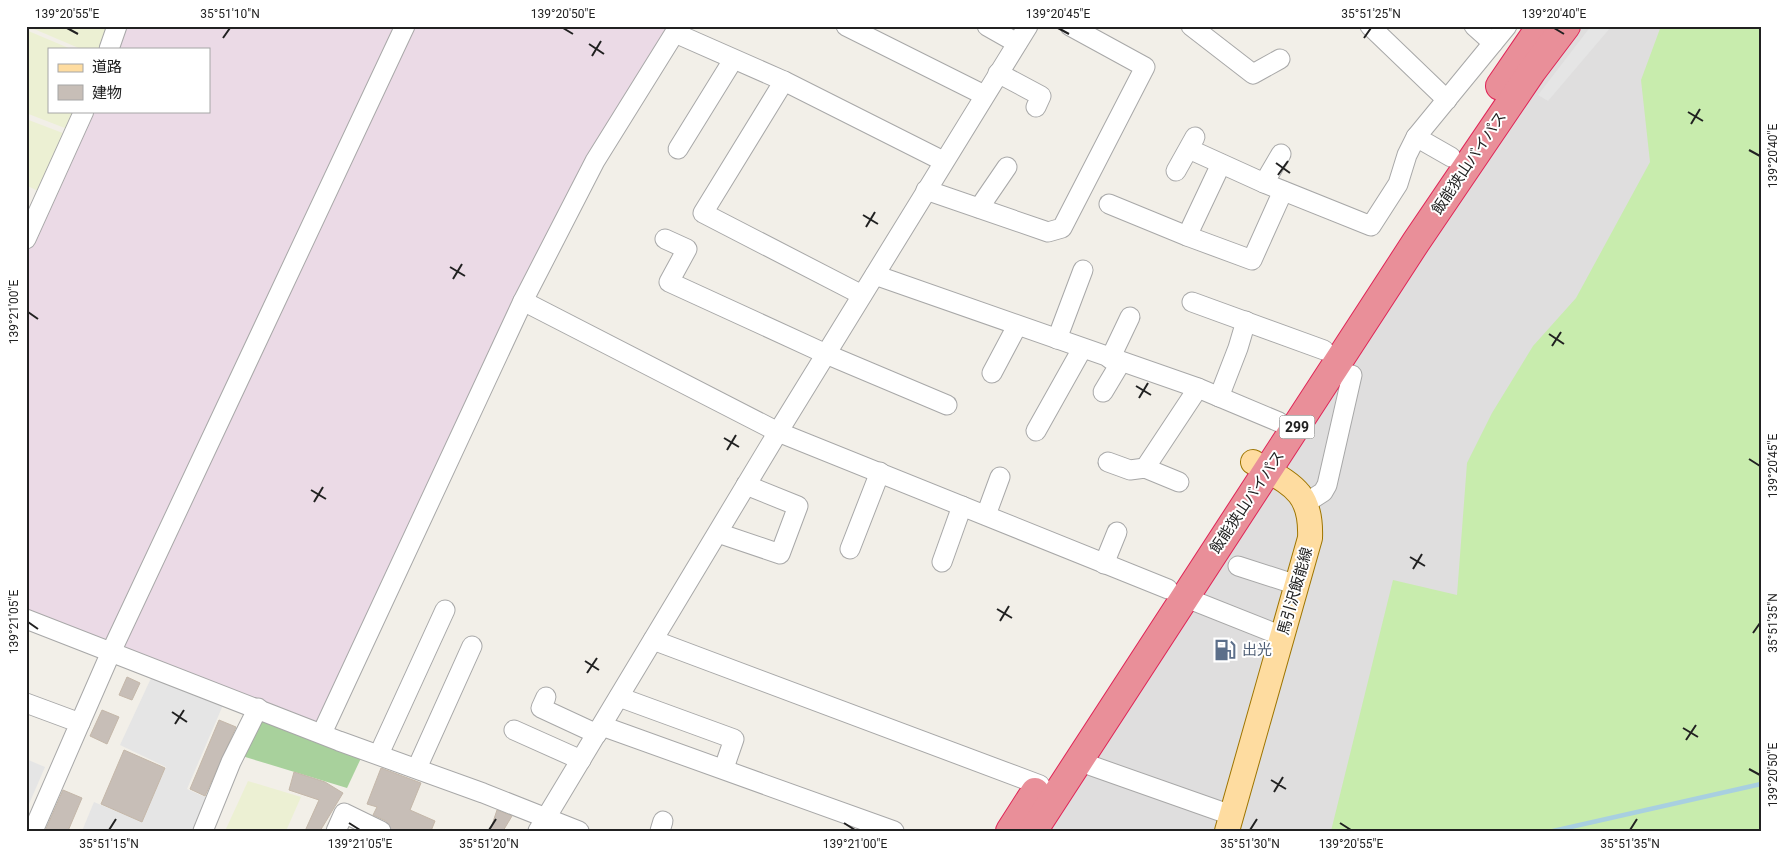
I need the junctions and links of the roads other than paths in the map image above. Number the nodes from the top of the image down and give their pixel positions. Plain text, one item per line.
1 (117, 26) edge
2 (405, 26) edge
3 (846, 26) edge
4 (987, 26) edge
5 (1028, 26) edge
6 (1070, 26) edge
7 (1191, 26) edge
8 (1370, 26) edge
9 (1474, 26) edge
10 (1566, 26) edge
11 (677, 30) edge
12 (1521, 30) edge
13 (1017, 43) junction
14 (1493, 44) junction
15 (109, 48) edge
16 (1280, 59) dead end
17 (733, 60) junction
18 (998, 73) junction
19 (784, 82) junction
20 (984, 95) junction
21 (1447, 100) junction
22 (1036, 107) dead end
23 (84, 112) edge
24 (1416, 137) junction
25 (678, 149) dead end
26 (1281, 154) dead end
27 (1451, 157) junction
28 (943, 161) junction
29 (1221, 164) junction
30 (1007, 167) dead end
31 (1176, 171) dead end
32 (1264, 183) junction
33 (1282, 191) junction
34 (923, 194) junction
35 (1109, 204) dead end
36 (980, 208) junction
37 (1187, 236) junction
38 (26, 238) edge
39 (666, 239) dead end
40 (1045, 243) dead end
41 (1083, 270) dead end
42 (875, 275) junction
43 (862, 295) junction
44 (523, 301) junction
45 (1192, 302) dead end
46 (1130, 317) dead end
47 (1246, 321) junction
48 (1017, 326) junction
49 (1057, 339) junction
50 (1082, 349) junction
51 (1324, 350) junction
52 (826, 354) junction
53 (1116, 360) junction
54 (992, 373) dead end
55 (1352, 375) dead end
56 (1198, 388) junction
57 (1103, 392) dead end
58 (1219, 397) junction
59 (947, 405) dead end
60 (1279, 422) junction
61 (1036, 431) dead end
62 (778, 432) junction
63 (1108, 462) dead end
64 (1261, 466) junction
65 (1145, 468) junction
66 (880, 472) junction
67 (1000, 478) dead end
68 (1179, 482) dead end
69 (746, 485) junction
70 (1306, 503) junction
71 (962, 506) junction
72 (986, 515) junction
73 (1117, 532) dead end
74 (718, 533) junction
75 (850, 550) dead end
76 (942, 562) dead end
77 (1104, 564) junction
78 (1238, 566) dead end
79 (1297, 585) junction
80 (1176, 593) junction
81 (445, 610) dead end
82 (26, 619) edge
83 (1282, 636) junction
84 (653, 640) junction
85 (472, 646) dead end
86 (110, 652) junction
87 (619, 696) junction
88 (546, 698) dead end
89 (26, 703) edge
90 (258, 708) junction
91 (80, 723) junction
92 (514, 730) dead end
93 (599, 730) junction
94 (322, 733) junction
95 (379, 754) junction
96 (581, 760) junction
97 (1078, 761) junction
98 (417, 768) junction
99 (724, 768) junction
100 (1040, 785) junction
101 (1229, 823) edge
102 (542, 824) edge
103 (33, 831) edge
104 (203, 831) edge
105 (336, 831) edge
106 (381, 831) edge
107 (579, 831) edge
108 (894, 831) edge
109 (1010, 831) edge
110 (1033, 831) edge

1 - 15 street
2 - 86 street
3 - 20 street
4 - 13 street
5 - 13 street
6 - 36 street
7 - 16 street
8 - 21 street
9 - 14 street
10 - 64 highway, 飯能狭山バイパス / 299
11 - 17 street
11 - 44 street
12 - 14 street
12 - 27 highway, 飯能狭山バイパス / 299
13 - 18 street
14 - 21 street
17 - 19 street
17 - 25 street
18 - 20 street
18 - 22 street
19 - 28 street
19 - 43 street
20 - 28 street
21 - 24 street
23 - 38 street
24 - 27 street
24 - 33 street
26 - 32 street
27 - 51 highway, 飯能狭山バイパス / 299
28 - 34 street
29 - 31 street
29 - 32 street
29 - 37 street
30 - 36 street
32 - 33 street
33 - 37 street
34 - 36 street
34 - 40 street
34 - 42 street
35 - 37 street
39 - 52 street
41 - 49 street
42 - 43 street
42 - 48 street
43 - 52 street
44 - 62 street
44 - 94 street
45 - 47 street
46 - 53 street
47 - 51 street
47 - 58 street
48 - 49 street
48 - 54 street
49 - 50 street
50 - 53 street
50 - 61 street
51 - 60 highway, 飯能狭山バイパス / 299
52 - 59 street
52 - 62 street
53 - 56 street
53 - 57 street
55 - 70 street
56 - 58 street
56 - 65 street
58 - 60 street
60 - 64 highway, 飯能狭山バイパス / 299
62 - 66 street
62 - 69 street
63 - 65 street
64 - 70 main road
64 - 80 highway, 飯能狭山バイパス / 299
65 - 68 street
66 - 71 street
66 - 75 street
67 - 72 street
69 - 74 street
69 - 74 street
70 - 79 main road, 馬引沢飯能線
71 - 72 street
71 - 76 street
72 - 77 street
73 - 77 street
74 - 84 street
77 - 80 street
78 - 79 street
79 - 83 main road, 馬引沢飯能線
80 - 83 street
80 - 97 highway, 飯能狭山バイパス / 299
80 - 100 highway, 飯能狭山バイパス / 299
81 - 95 street
82 - 86 street
83 - 101 main road, 馬引沢飯能線
84 - 87 street
84 - 100 street
85 - 98 street
86 - 90 street
86 - 91 street
87 - 93 street
87 - 99 street
88 - 93 street
89 - 91 street
90 - 94 street
90 - 104 street
91 - 103 street
92 - 96 street
93 - 96 street
93 - 99 street
94 - 95 street
95 - 98 street
96 - 102 street
97 - 101 street
97 - 110 highway, 飯能狭山バイパス / 299
98 - 102 street
99 - 108 street
100 - 109 highway, 飯能狭山バイパス / 299
102 - 107 street
105 - 106 street

